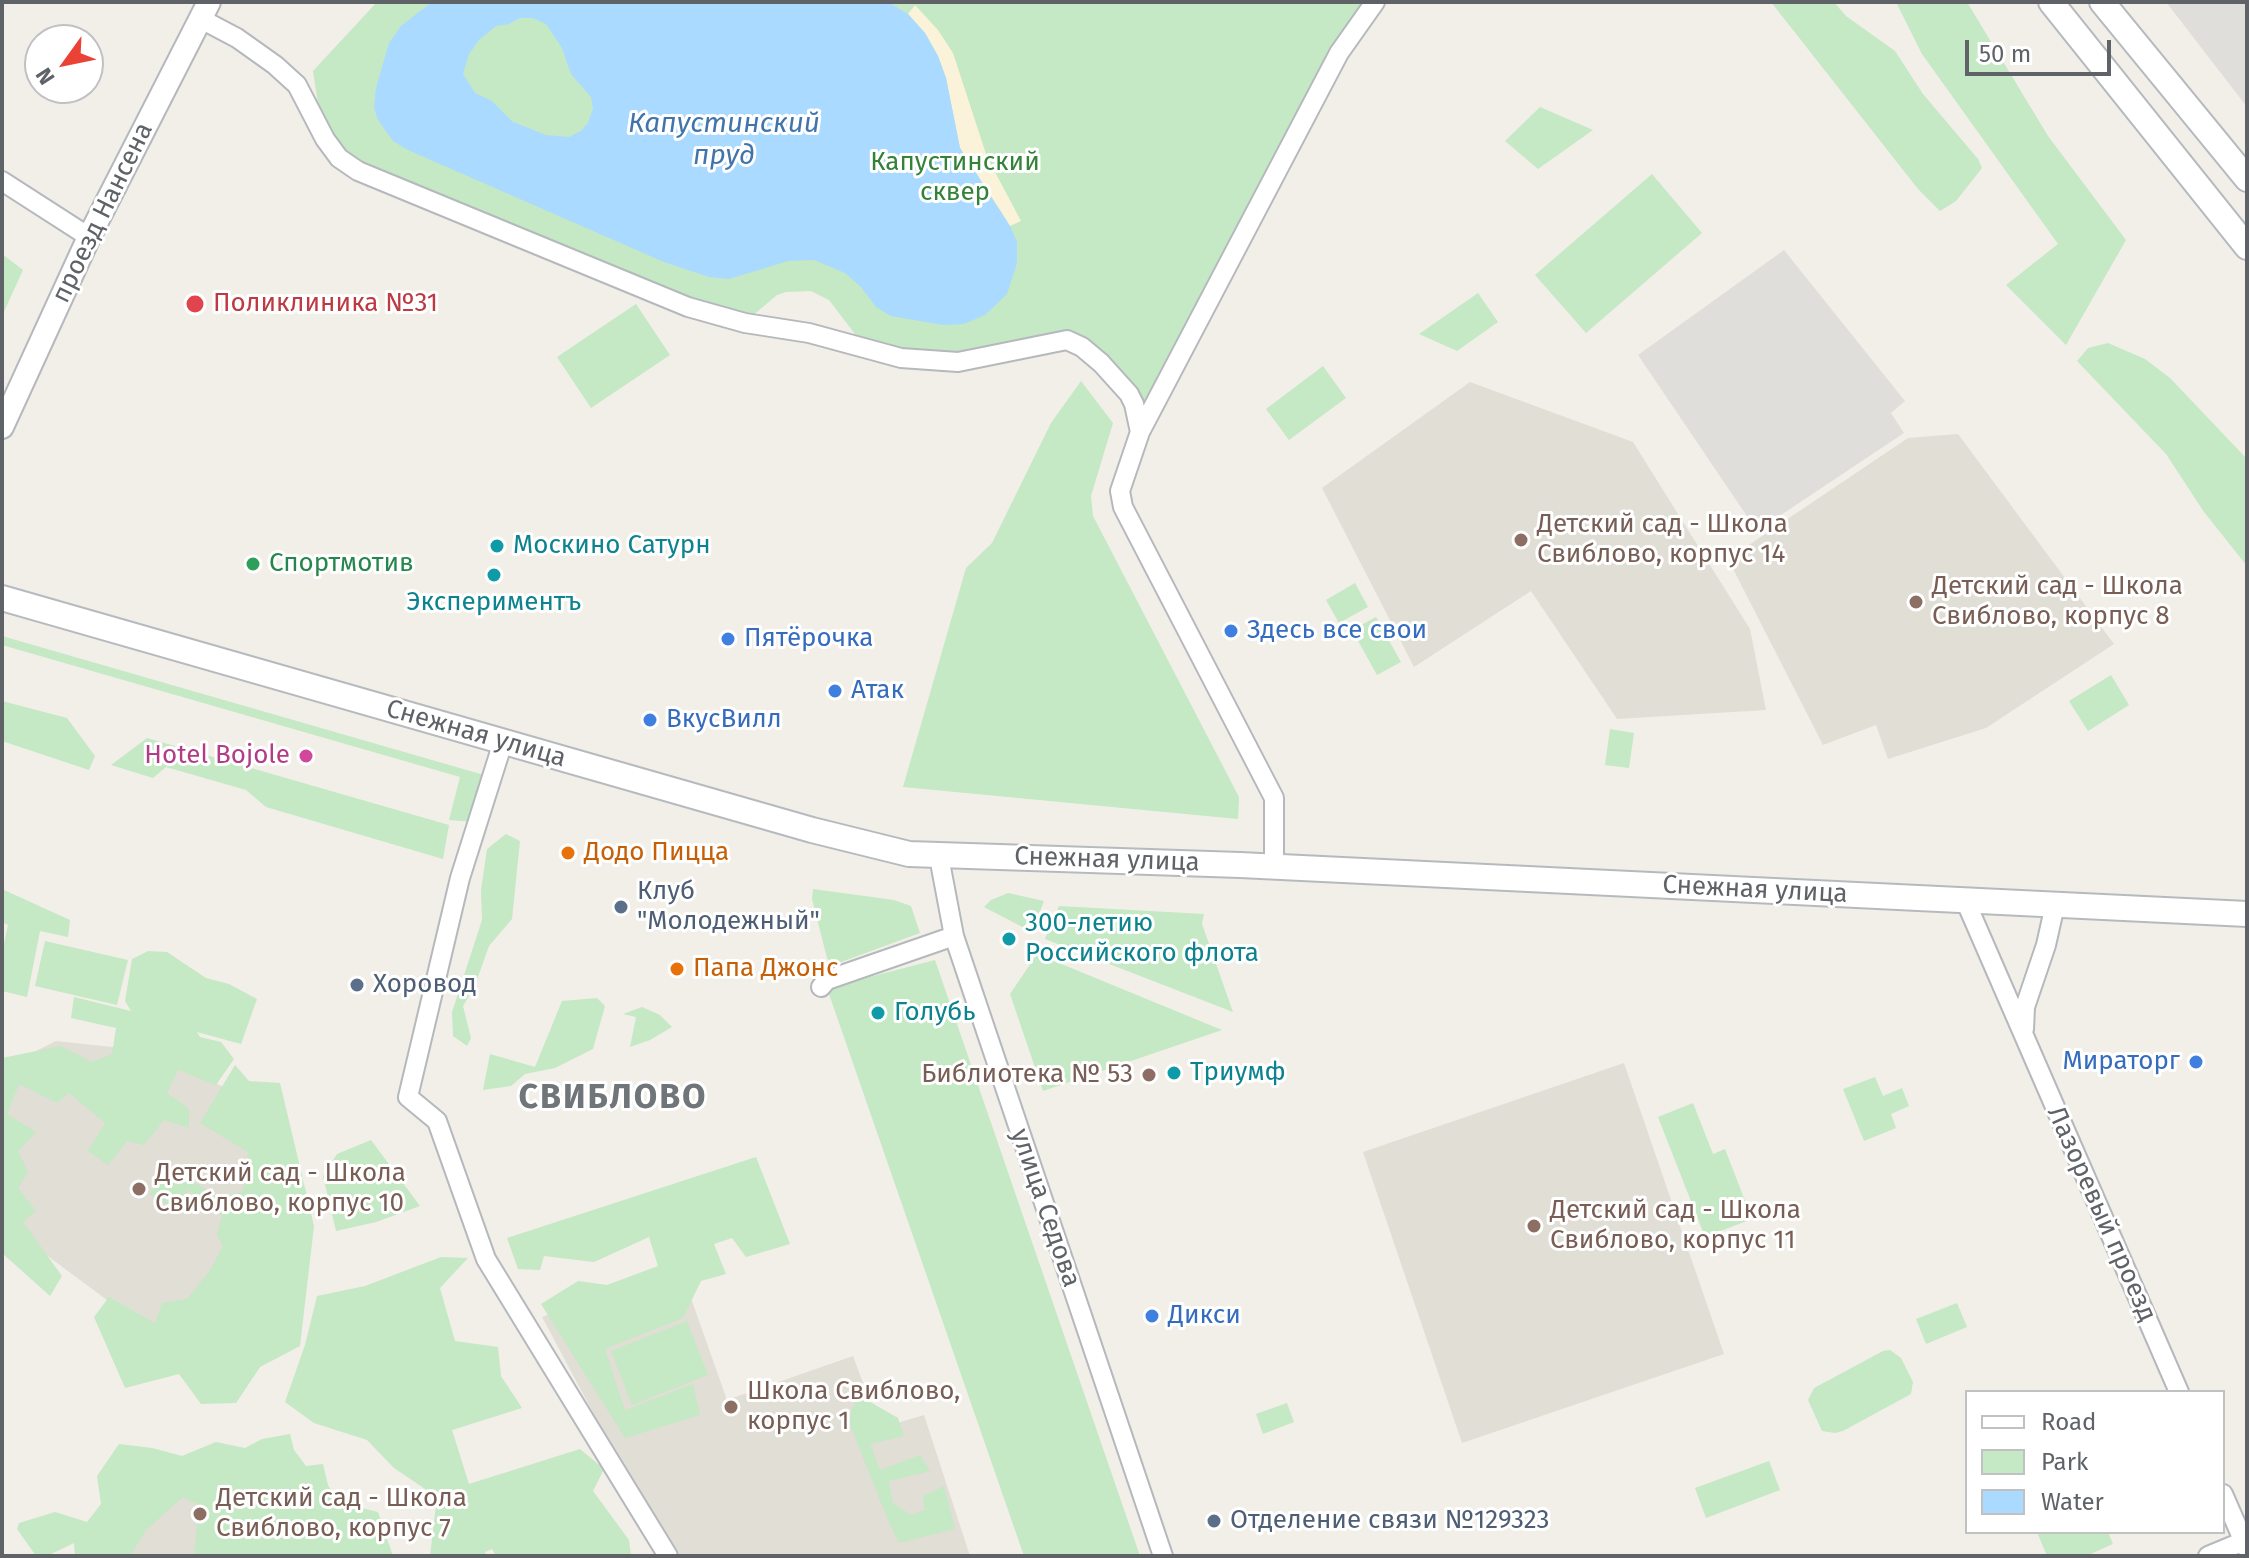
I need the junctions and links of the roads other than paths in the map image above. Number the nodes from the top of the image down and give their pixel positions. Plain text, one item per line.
1 (1375, 2) edge
2 (2051, 2) edge
3 (2102, 2) edge
4 (205, 11) edge
5 (2247, 179) edge
6 (2, 181) edge
7 (89, 237) junction
8 (2247, 247) edge
9 (2, 427) edge
10 (1140, 432) junction
11 (2, 598) edge
12 (503, 742) junction
13 (939, 857) junction
14 (1274, 866) junction
15 (1965, 900) junction
16 (2055, 905) junction
17 (2247, 914) edge
18 (954, 936) junction
19 (821, 987) dead end
20 (2024, 1036) junction
21 (2178, 1390) edge
22 (2225, 1499) edge
23 (2245, 1545) edge
24 (668, 1556) edge
25 (1163, 1556) edge
26 (2208, 1556) edge

1 - 10 street
2 - 8 main road
3 - 5 main road
4 - 7 street, проезд Нансена
4 - 10 street
6 - 7 street
7 - 9 street, проезд Нансена
10 - 14 street
11 - 12 main road, Снежная улица
12 - 13 main road, Снежная улица
12 - 24 street
13 - 14 main road, Снежная улица
13 - 18 street, улица Седова
14 - 15 main road, Снежная улица
15 - 16 main road, Снежная улица
15 - 20 street, Лазоревый проезд
16 - 17 main road, Снежная улица
16 - 20 street
18 - 19 street
18 - 25 street, улица Седова
20 - 21 street, Лазоревый проезд
22 - 23 street
23 - 26 street

